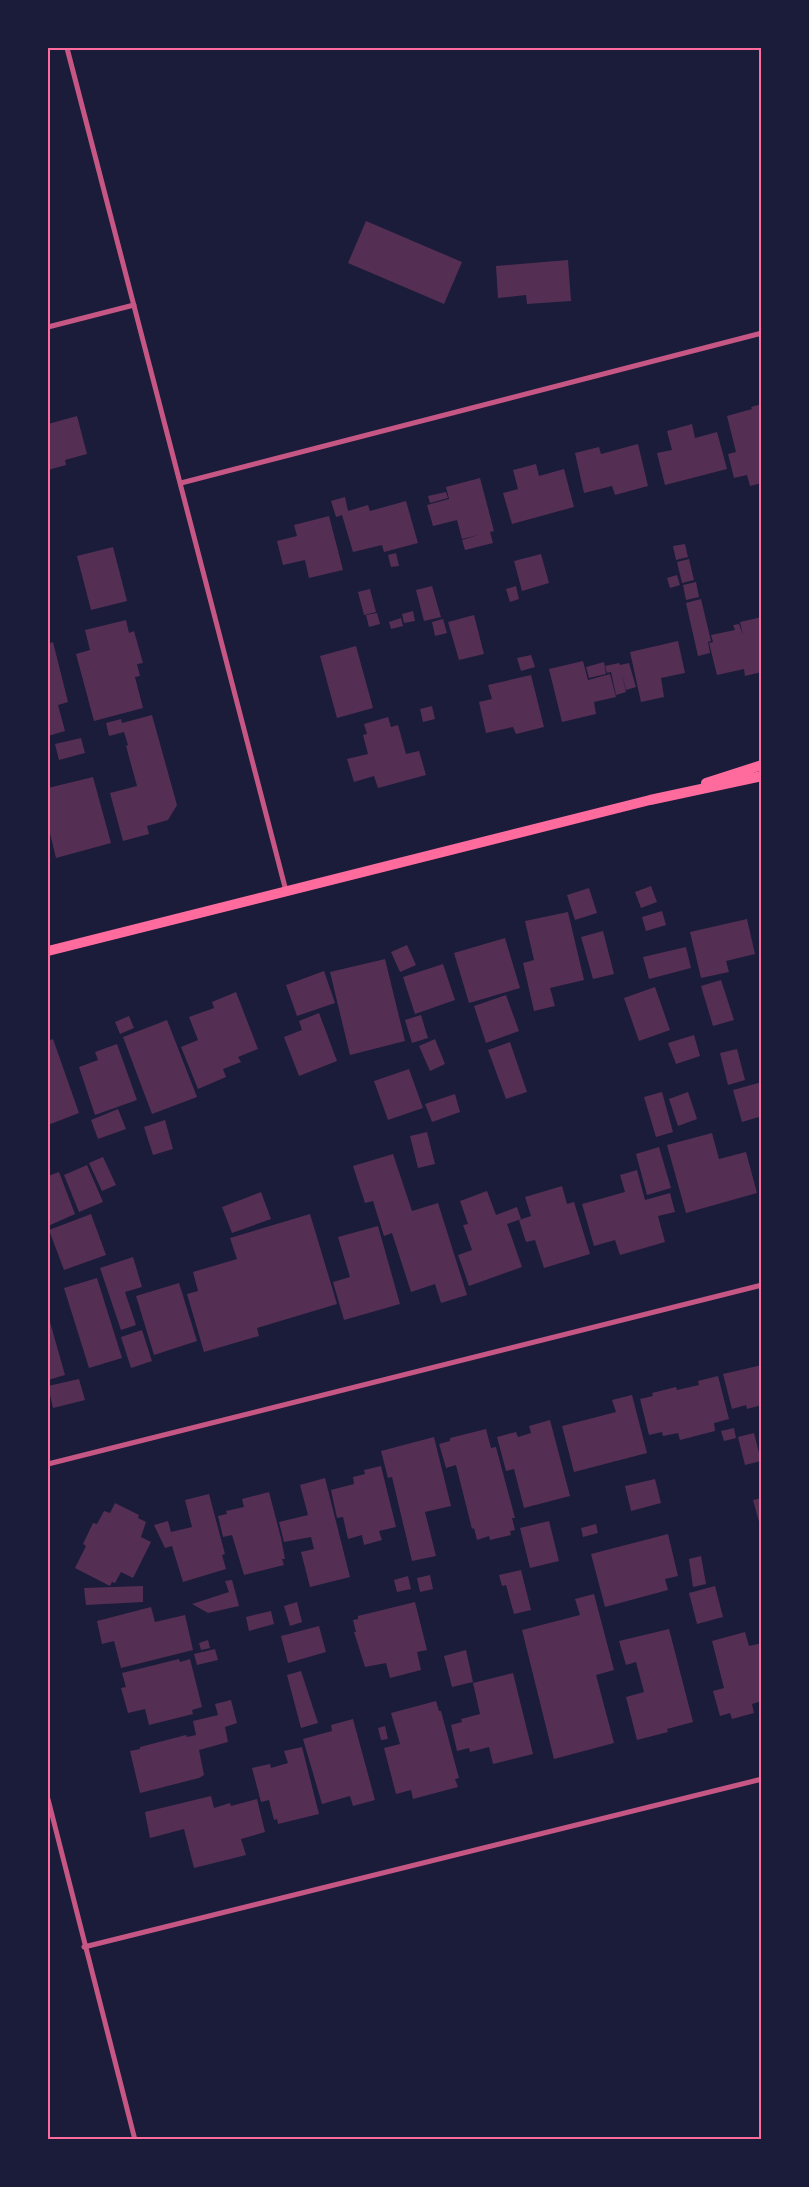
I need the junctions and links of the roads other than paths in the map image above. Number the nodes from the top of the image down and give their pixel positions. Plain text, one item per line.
1 (67, 48) edge
2 (134, 305) junction
3 (48, 327) edge
4 (762, 333) edge
5 (181, 483) junction
6 (762, 765) edge
7 (762, 776) edge
8 (650, 800) junction
9 (286, 892) junction
10 (48, 951) edge
11 (762, 1285) edge
12 (48, 1464) edge
13 (762, 1779) edge
14 (48, 1798) edge
15 (84, 1947) junction
16 (134, 2140) edge

1 - 2 street
2 - 3 street
2 - 5 street
4 - 5 street
5 - 9 street
6 - 8 main road
7 - 8 main road
8 - 9 main road
9 - 10 main road
11 - 12 street
13 - 15 street
14 - 15 street
15 - 16 street

